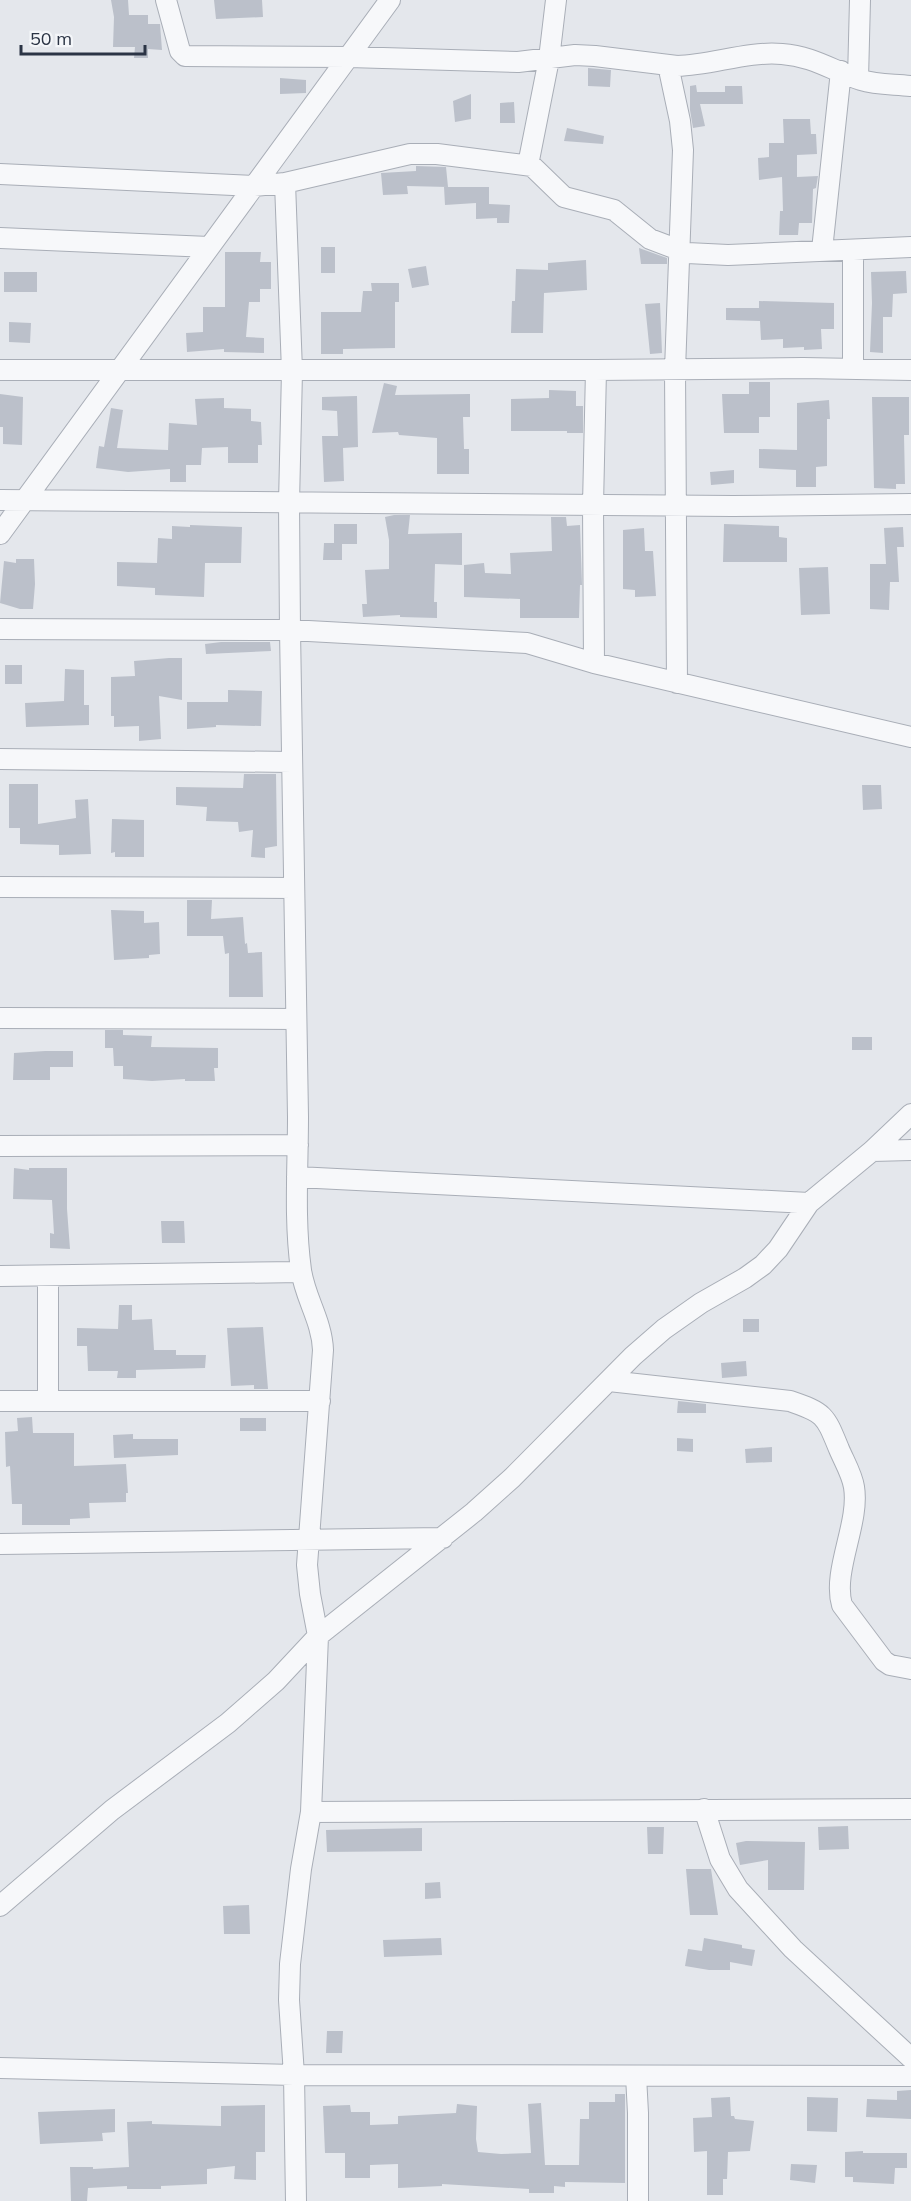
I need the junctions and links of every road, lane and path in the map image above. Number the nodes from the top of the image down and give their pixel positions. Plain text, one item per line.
1 (166, 0) edge
2 (390, 0) edge
3 (556, 0) edge
4 (860, 0) edge
5 (349, 57) junction
6 (549, 59) junction
7 (668, 65) junction
8 (849, 75) junction
9 (911, 86) edge
10 (528, 165) junction
11 (0, 174) edge
12 (285, 183) junction
13 (254, 186) junction
14 (0, 238) edge
15 (209, 247) junction
16 (911, 247) edge
17 (822, 250) junction
18 (853, 250) junction
19 (680, 251) junction
20 (853, 369) junction
21 (0, 370) edge
22 (596, 370) junction
23 (675, 370) junction
24 (911, 370) edge
25 (120, 371) junction
26 (292, 371) junction
27 (0, 500) edge
28 (26, 501) junction
29 (289, 503) junction
30 (911, 504) edge
31 (593, 505) junction
32 (676, 505) junction
33 (0, 534) edge
34 (0, 629) edge
35 (290, 630) junction
36 (594, 663) junction
37 (677, 683) junction
38 (911, 737) edge
39 (0, 759) edge
40 (292, 762) junction
41 (0, 887) edge
42 (294, 888) junction
43 (0, 1018) edge
44 (296, 1019) junction
45 (911, 1114) edge
46 (298, 1145) junction
47 (0, 1146) edge
48 (911, 1150) edge
49 (872, 1151) junction
50 (297, 1177) junction
51 (810, 1203) junction
52 (301, 1272) junction
53 (0, 1276) edge
54 (48, 1276) junction
55 (609, 1381) junction
56 (0, 1401) edge
57 (48, 1401) junction
58 (320, 1401) junction
59 (443, 1538) junction
60 (310, 1541) junction
61 (0, 1544) edge
62 (318, 1636) junction
63 (911, 1669) edge
64 (704, 1809) junction
65 (911, 1809) edge
66 (311, 1812) junction
67 (0, 1906) edge
68 (911, 2058) edge
69 (0, 2068) edge
70 (294, 2075) junction
71 (636, 2076) junction
72 (911, 2076) edge
73 (296, 2201) edge
74 (638, 2201) edge

1 - 5 street
2 - 5 street
3 - 6 street
4 - 8 street
5 - 6 street
5 - 13 street
6 - 7 street
6 - 10 street
7 - 8 street
7 - 19 street
8 - 9 street
8 - 17 street
10 - 12 street
10 - 19 street
11 - 13 street
12 - 13 street
12 - 26 street
13 - 15 street
14 - 15 street
15 - 25 street
16 - 18 street
17 - 18 street
17 - 19 street
18 - 20 street
19 - 23 street
20 - 23 street
20 - 24 street
21 - 25 street
22 - 23 street
22 - 26 street
22 - 31 street
23 - 32 street
25 - 26 street
25 - 28 street
26 - 29 street
27 - 28 street
28 - 29 street
28 - 33 street
29 - 31 street
29 - 35 street
30 - 32 street
31 - 32 street
31 - 36 street
32 - 37 street
34 - 35 street
35 - 36 street
35 - 40 street
36 - 37 street
37 - 38 street
39 - 40 street
40 - 42 street
41 - 42 street
42 - 44 street
43 - 44 street
44 - 46 street
45 - 49 street
46 - 47 street
46 - 50 street
48 - 49 street
49 - 51 street
50 - 51 street
50 - 52 street
51 - 55 street
52 - 54 street
52 - 58 street
53 - 54 street
54 - 57 street
55 - 59 street
55 - 63 street
56 - 57 street
57 - 58 street
58 - 60 street
59 - 60 street
59 - 62 street
60 - 61 street
60 - 62 street
62 - 66 street
62 - 67 street
64 - 65 street
64 - 66 street
64 - 68 street
66 - 70 street
69 - 70 street
70 - 71 street
70 - 73 street
71 - 72 street
71 - 74 street

